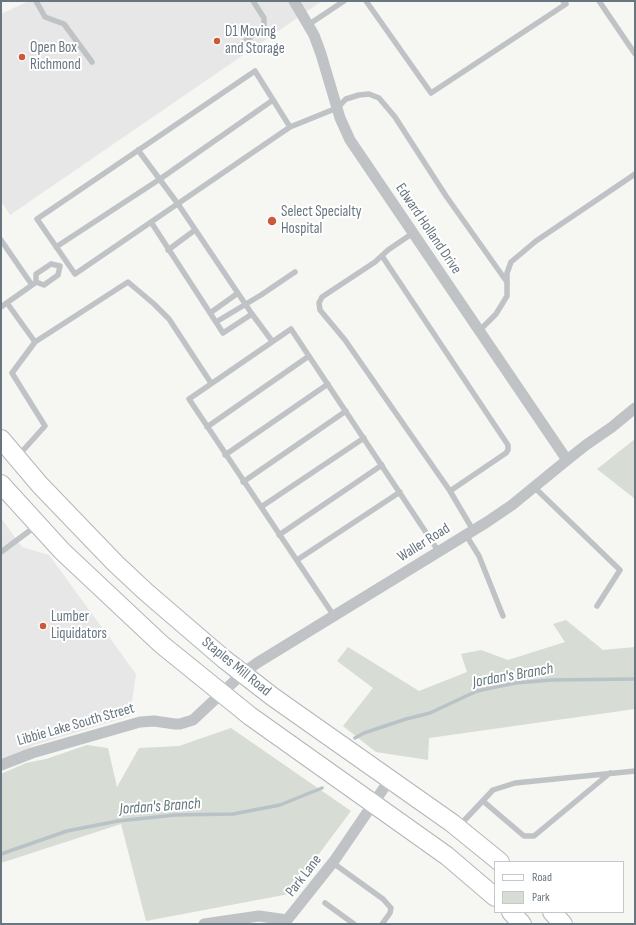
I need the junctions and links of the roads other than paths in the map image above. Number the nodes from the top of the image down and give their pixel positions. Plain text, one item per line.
1 (36, 1) edge
2 (253, 1) edge
3 (294, 1) edge
4 (344, 1) edge
5 (366, 1) edge
6 (564, 1) edge
7 (599, 1) edge
8 (308, 25) junction
9 (236, 48) dead end
10 (635, 54) edge
11 (92, 62) dead end
12 (274, 100) junction
13 (337, 108) junction
14 (290, 127) junction
15 (138, 150) junction
16 (635, 174) edge
17 (160, 179) junction
18 (178, 204) junction
19 (151, 222) junction
20 (195, 230) junction
21 (413, 234) junction
22 (1, 240) edge
23 (56, 247) junction
24 (168, 250) junction
25 (382, 256) junction
26 (66, 261) junction
27 (60, 266) junction
28 (295, 272) dead end
29 (507, 282) junction
30 (34, 283) junction
31 (238, 293) junction
32 (7, 303) junction
33 (245, 304) junction
34 (1, 307) edge
35 (210, 312) junction
36 (252, 314) junction
37 (216, 322) junction
38 (479, 331) junction
39 (272, 341) junction
40 (35, 342) junction
41 (309, 356) junction
42 (211, 383) junction
43 (328, 384) junction
44 (635, 408) edge
45 (346, 411) junction
46 (207, 427) junction
47 (364, 438) junction
48 (1, 439) edge
49 (225, 455) junction
50 (17, 458) junction
51 (567, 460) junction
52 (382, 465) junction
53 (243, 482) junction
54 (1, 484) edge
55 (534, 486) junction
56 (450, 491) junction
57 (400, 492) junction
58 (261, 508) junction
59 (38, 524) junction
60 (470, 532) junction
61 (279, 535) junction
62 (1, 552) edge
63 (439, 552) junction
64 (297, 560) junction
65 (597, 606) dead end
66 (334, 616) junction
67 (503, 616) dead end
68 (242, 674) junction
69 (221, 693) junction
70 (1, 765) edge
71 (635, 771) edge
72 (611, 773) junction
73 (390, 779) junction
74 (483, 801) junction
75 (374, 803) junction
76 (458, 828) junction
77 (499, 861) edge
78 (333, 863) junction
79 (494, 897) edge
80 (325, 903) dead end
81 (512, 913) edge
82 (553, 913) edge
83 (292, 922) edge
84 (204, 924) edge
85 (354, 924) edge
86 (382, 924) edge
87 (522, 924) edge
88 (563, 924) edge

1 - 11 lane
2 - 9 lane
3 - 8 street, Edward Holland Drive
4 - 8 lane
5 - 6 lane
7 - 10 lane
8 - 13 street, Edward Holland Drive
12 - 14 lane
12 - 15 lane
12 - 17 lane
13 - 14 lane
13 - 21 street, Edward Holland Drive
13 - 29 lane
14 - 18 lane
15 - 17 lane
15 - 23 lane
16 - 29 lane
17 - 18 lane
17 - 23 lane
18 - 19 lane
18 - 20 lane
19 - 24 lane
19 - 26 lane
20 - 24 lane
20 - 31 lane
21 - 25 lane
21 - 38 street, Edward Holland Drive
22 - 30 lane
23 - 26 lane
24 - 35 lane
25 - 56 lane
25 - 56 lane
26 - 27 lane
27 - 30 lane
27 - 30 lane
28 - 33 lane
29 - 38 lane
30 - 32 lane
31 - 33 lane
31 - 35 lane
32 - 34 lane
32 - 40 lane
33 - 36 lane
33 - 37 lane
35 - 37 lane
36 - 37 lane
36 - 39 lane
38 - 51 street, Edward Holland Drive
39 - 41 lane
39 - 42 lane
40 - 42 lane
40 - 50 lane
41 - 43 lane
41 - 46 lane
42 - 46 lane
43 - 45 lane
43 - 49 lane
44 - 51 street, Waller Road
45 - 47 lane
45 - 53 lane
46 - 49 lane
47 - 52 lane
47 - 58 lane
48 - 50 main road, Staples Mill Road
49 - 53 lane
50 - 68 main road, Staples Mill Road
51 - 55 street, Waller Road
52 - 57 lane
52 - 61 lane
53 - 58 lane
54 - 59 main road, Staples Mill Road
55 - 60 street, Waller Road
55 - 65 lane
56 - 60 lane
57 - 63 lane
57 - 64 lane
58 - 61 lane
59 - 62 lane
59 - 69 main road, Staples Mill Road
60 - 63 street, Waller Road
60 - 67 lane
61 - 64 lane
63 - 66 street, Waller Road
64 - 66 lane
66 - 68 street, Waller Road
68 - 69 street, Waller Road
68 - 73 main road, Staples Mill Road
69 - 70 street, Libbie Lake South Street
69 - 75 main road, Staples Mill Road
71 - 72 lane
72 - 74 lane
72 - 74 lane
73 - 75 street, Park Lane
73 - 76 main road, Staples Mill Road
74 - 76 lane
75 - 78 street, Park Lane
75 - 79 main road, Staples Mill Road
76 - 77 main road, Staples Mill Road
78 - 83 street, Park Lane
78 - 86 lane
80 - 85 lane
81 - 87 main road
82 - 88 main road
83 - 84 street, Park Lane

